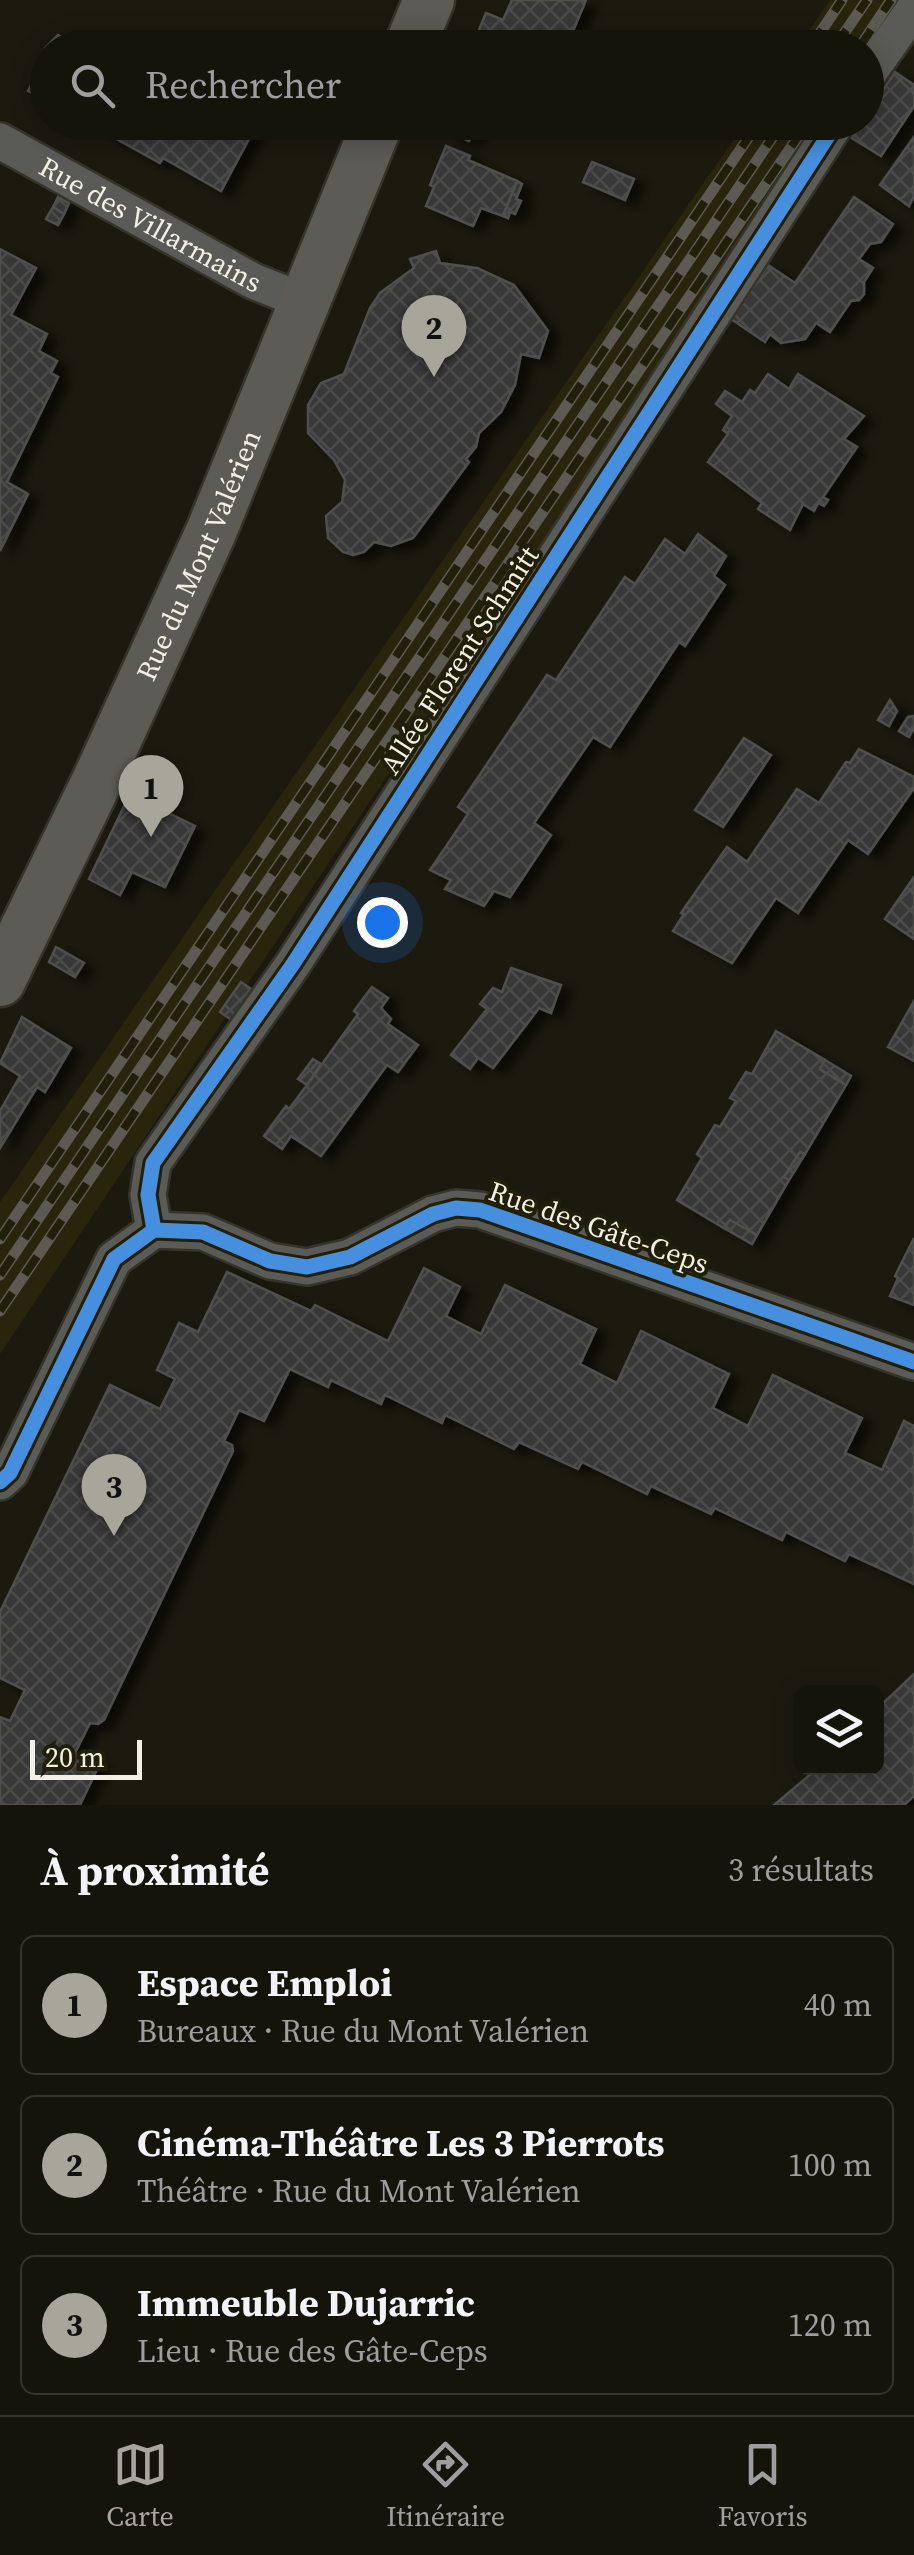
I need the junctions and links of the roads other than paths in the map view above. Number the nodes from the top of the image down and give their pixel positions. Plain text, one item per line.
1 (429, 0) edge
2 (914, 9) edge
3 (416, 30) edge
4 (884, 52) edge
5 (371, 140) edge
6 (824, 140) edge
7 (0, 141) edge
8 (304, 301) junction
9 (0, 981) edge
10 (154, 1230) junction
11 (914, 1362) edge
12 (0, 1482) edge

1 - 3 main road
2 - 4 street
5 - 8 main road, Rue du Mont Valérien
6 - 10 street, Allée Florent Schmitt
7 - 8 street, Rue des Villarmains
8 - 9 main road, Rue du Mont Valérien
10 - 11 street, Rue des Gâte-Ceps
10 - 12 street

